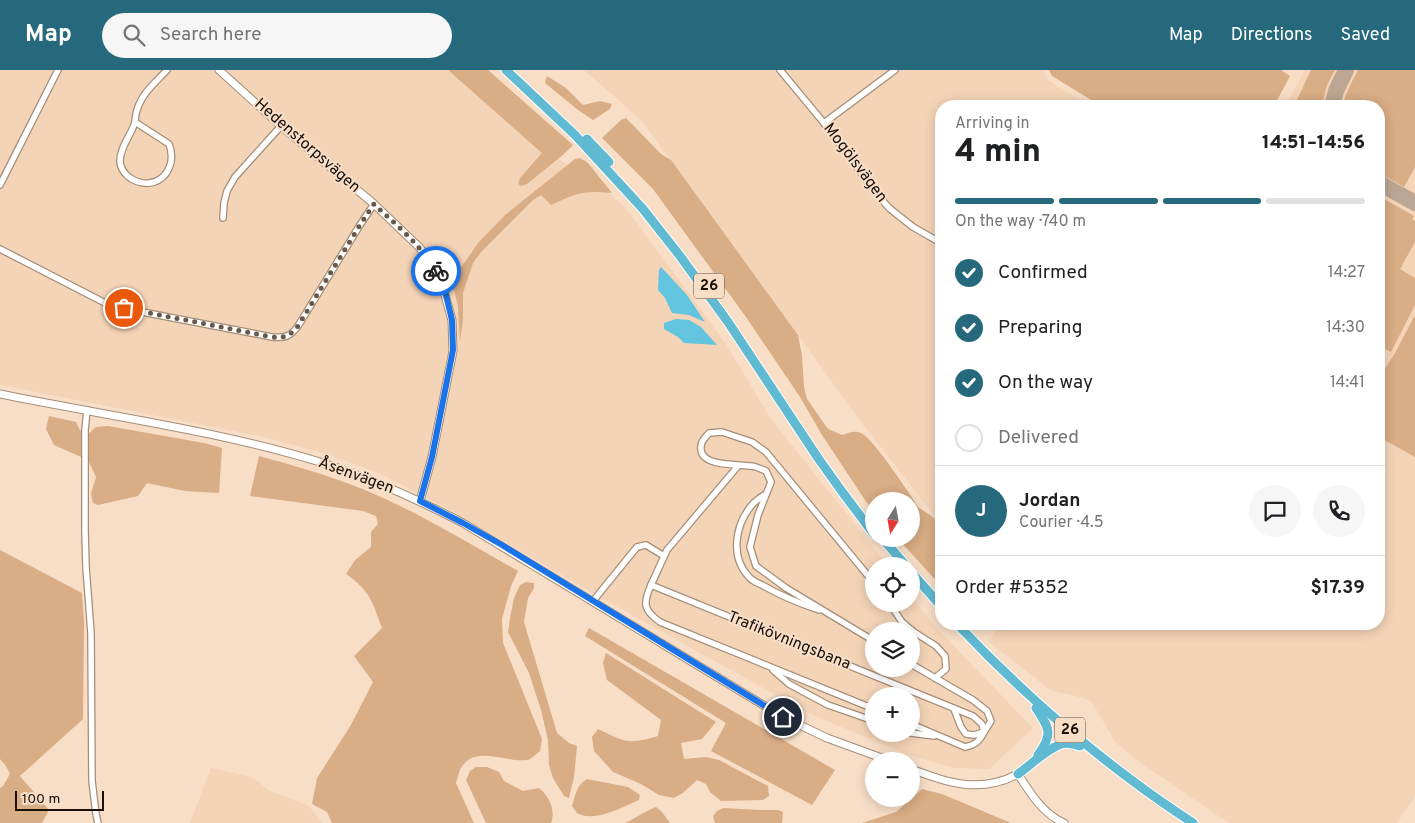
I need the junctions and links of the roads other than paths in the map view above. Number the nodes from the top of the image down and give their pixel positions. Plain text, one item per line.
1 (58, 70) edge
2 (167, 70) edge
3 (219, 70) edge
4 (506, 70) edge
5 (514, 70) edge
6 (780, 70) edge
7 (894, 70) edge
8 (135, 122) junction
9 (824, 123) junction
10 (281, 126) junction
11 (0, 185) edge
12 (374, 204) junction
13 (224, 218) dead end
14 (935, 240) edge
15 (0, 249) edge
16 (0, 394) edge
17 (88, 410) junction
18 (738, 466) junction
19 (766, 494) junction
20 (420, 501) junction
21 (865, 514) edge
22 (865, 522) edge
23 (664, 556) junction
24 (865, 573) edge
25 (920, 582) edge
26 (651, 585) junction
27 (920, 589) edge
28 (935, 599) edge
29 (592, 601) junction
30 (935, 606) edge
31 (895, 612) edge
32 (830, 615) junction
33 (957, 630) edge
34 (964, 630) edge
35 (865, 636) edge
36 (770, 667) junction
37 (920, 669) edge
38 (935, 678) junction
39 (865, 705) edge
40 (1036, 708) junction
41 (954, 709) junction
42 (865, 718) edge
43 (920, 728) edge
44 (984, 732) junction
45 (920, 734) edge
46 (943, 738) junction
47 (1080, 746) junction
48 (866, 752) edge
49 (1034, 762) junction
50 (920, 772) edge
51 (1018, 774) junction
52 (98, 823) edge
53 (1064, 823) edge
54 (1185, 823) edge
55 (1193, 823) edge

1 - 11 street
2 - 8 street
3 - 10 street, Hedenstorpsvägen
4 - 22 highway, 26
5 - 21 highway, 26
6 - 9 street, Mogölsvägen
7 - 9 street
8 - 8 street
9 - 14 street, Mogölsvägen
10 - 12 street, Hedenstorpsvägen
10 - 13 street
12 - 15 street
12 - 20 street, Hedenstorpsvägen
16 - 17 street, Åsenvägen
17 - 20 street, Åsenvägen
17 - 52 street
18 - 19 street, Trafikövningsbana
18 - 23 street, Trafikövningsbana
18 - 24 street, Trafikövningsbana
19 - 32 street, Trafikövningsbana
19 - 32 street, Trafikövningsbana
20 - 29 street, Åsenvägen
23 - 26 street, Trafikövningsbana
23 - 29 street
25 - 28 highway
26 - 36 street, Trafikövningsbana
26 - 41 street, Trafikövningsbana
27 - 30 highway
29 - 48 street, Åsenvägen
31 - 38 street
32 - 35 street, Trafikövningsbana
33 - 40 highway, 26
34 - 55 highway, 26
36 - 39 street, Trafikövningsbana
36 - 42 street, Trafikövningsbana
37 - 38 street
38 - 44 street
40 - 47 highway, 26
40 - 49 highway
41 - 44 street, Trafikövningsbana
41 - 44 street
43 - 46 street
44 - 46 street
45 - 46 street
47 - 49 highway
47 - 54 highway, 26
49 - 51 highway
50 - 51 street
51 - 53 street

